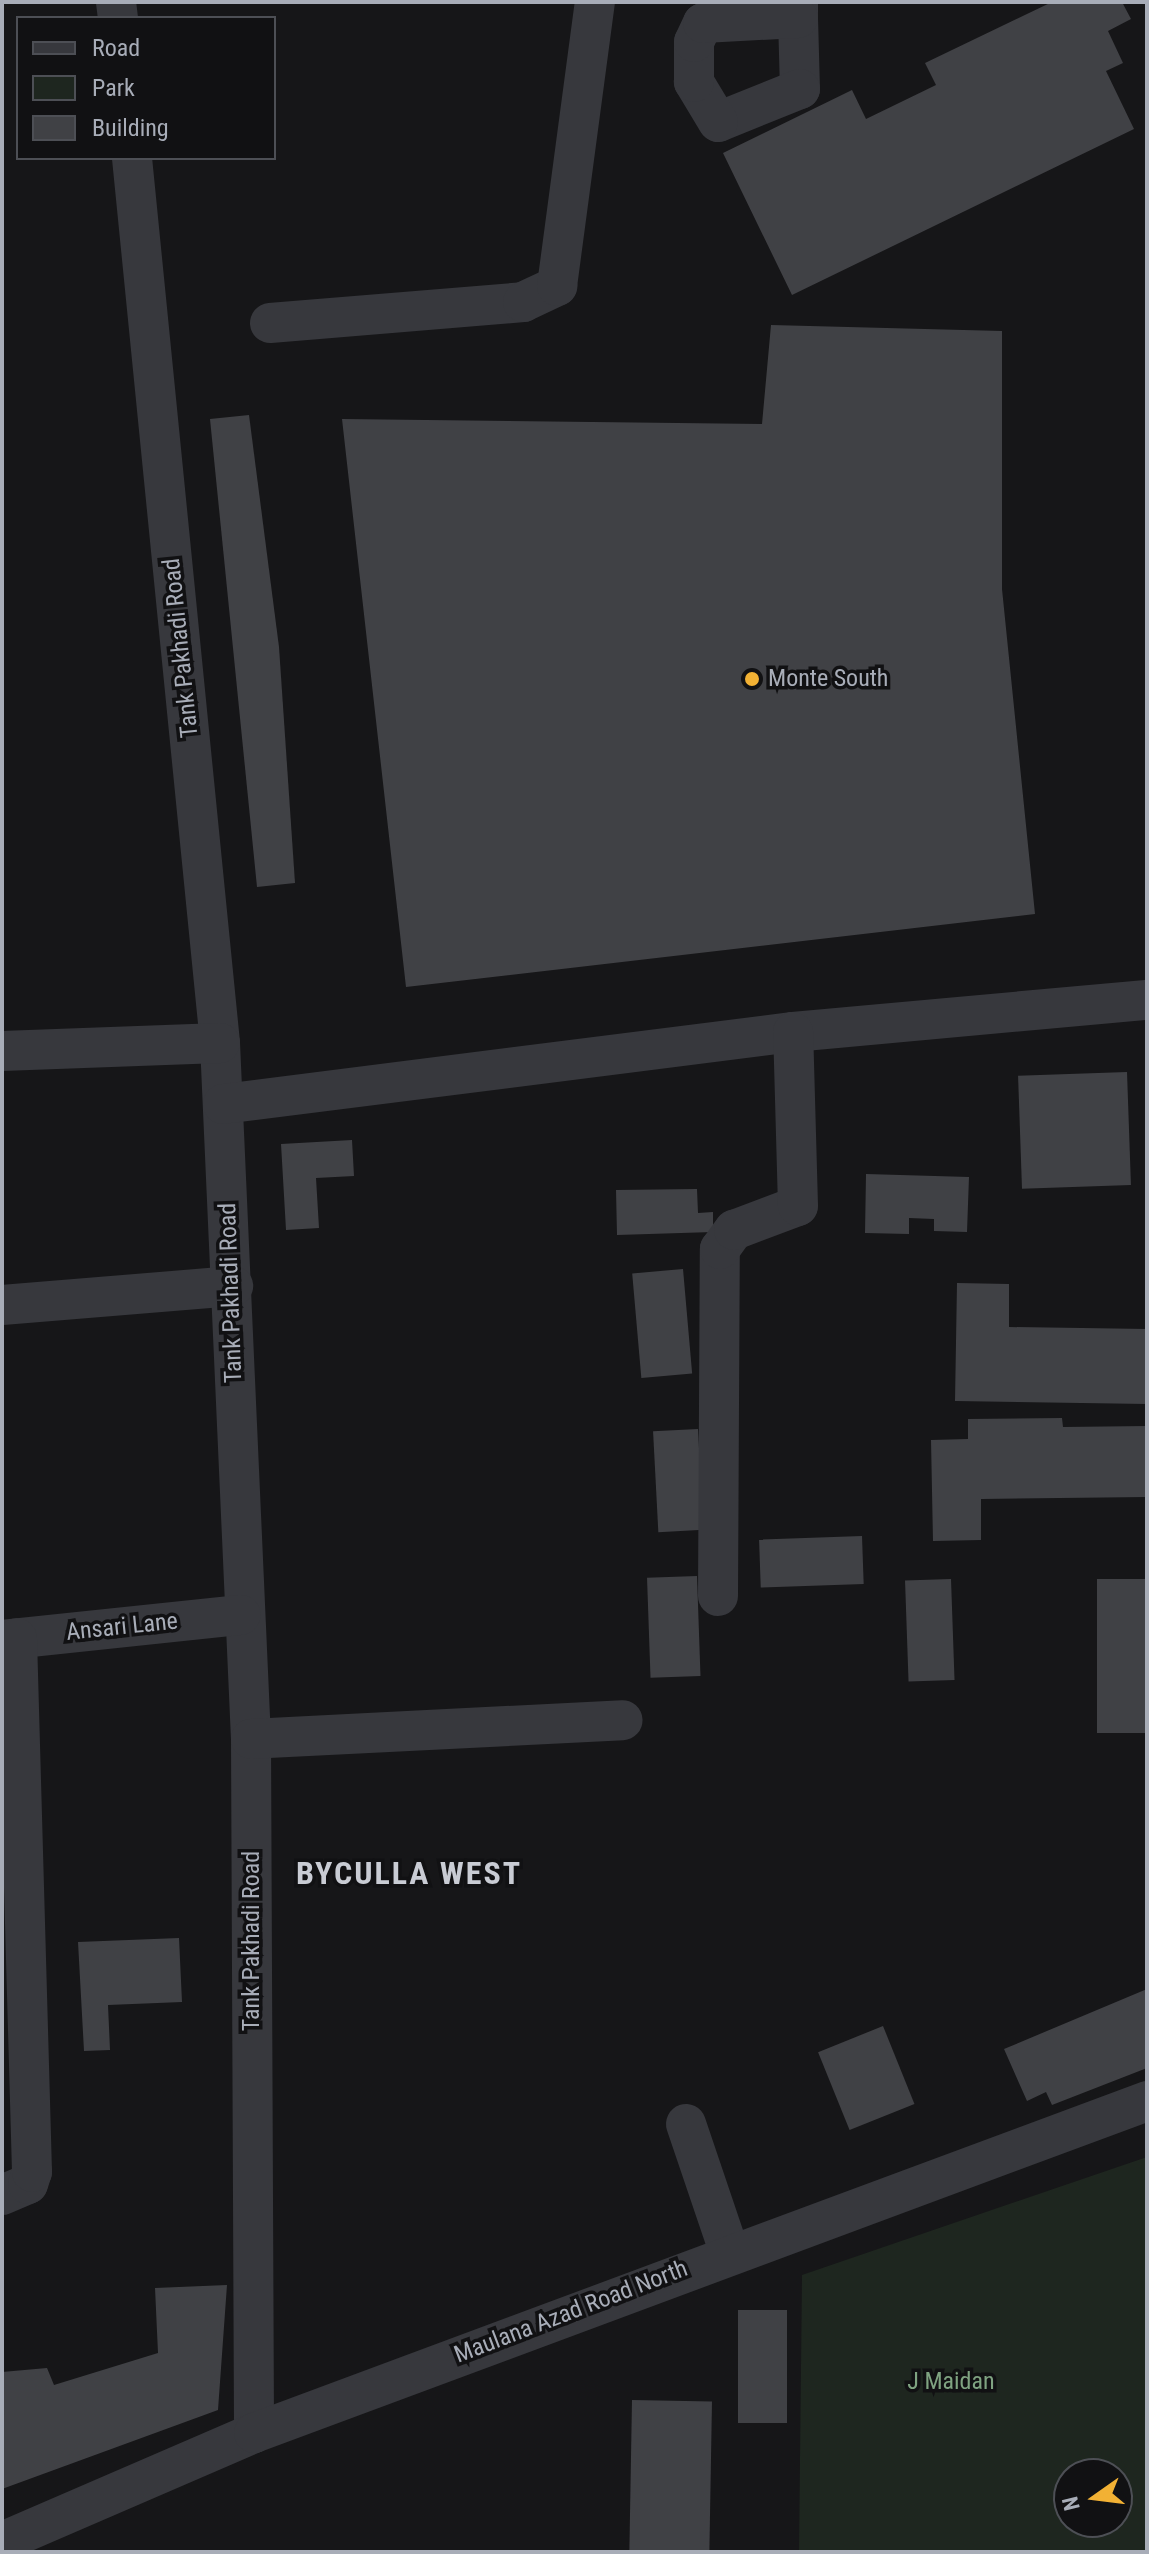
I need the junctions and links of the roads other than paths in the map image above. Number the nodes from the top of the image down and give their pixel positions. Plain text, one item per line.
1 (595, 2) edge
2 (132, 160) edge
3 (270, 323) dead end
4 (1147, 1000) edge
5 (793, 1032) junction
6 (220, 1043) junction
7 (2, 1051) edge
8 (223, 1104) junction
9 (233, 1286) junction
10 (2, 1305) edge
11 (718, 1596) dead end
12 (241, 1615) junction
13 (9, 1639) edge
14 (623, 1720) dead end
15 (251, 1739) junction
16 (1147, 2101) edge
17 (686, 2124) dead end
18 (2, 2195) edge
19 (729, 2251) junction
20 (254, 2433) junction
21 (2, 2542) edge

1 - 3 street
2 - 6 street, Tank Pakhadi Road
4 - 5 street
5 - 8 street
5 - 11 street
6 - 7 street
6 - 8 street, Tank Pakhadi Road
8 - 9 street, Tank Pakhadi Road
9 - 10 street
9 - 12 street, Tank Pakhadi Road
12 - 13 street, Ansari Lane
12 - 15 street, Tank Pakhadi Road
13 - 18 street
14 - 15 street
15 - 20 street, Tank Pakhadi Road
16 - 19 street, Maulana Azad Road North
17 - 19 street
19 - 20 street, Maulana Azad Road North
20 - 21 street, Maulana Azad Road North

